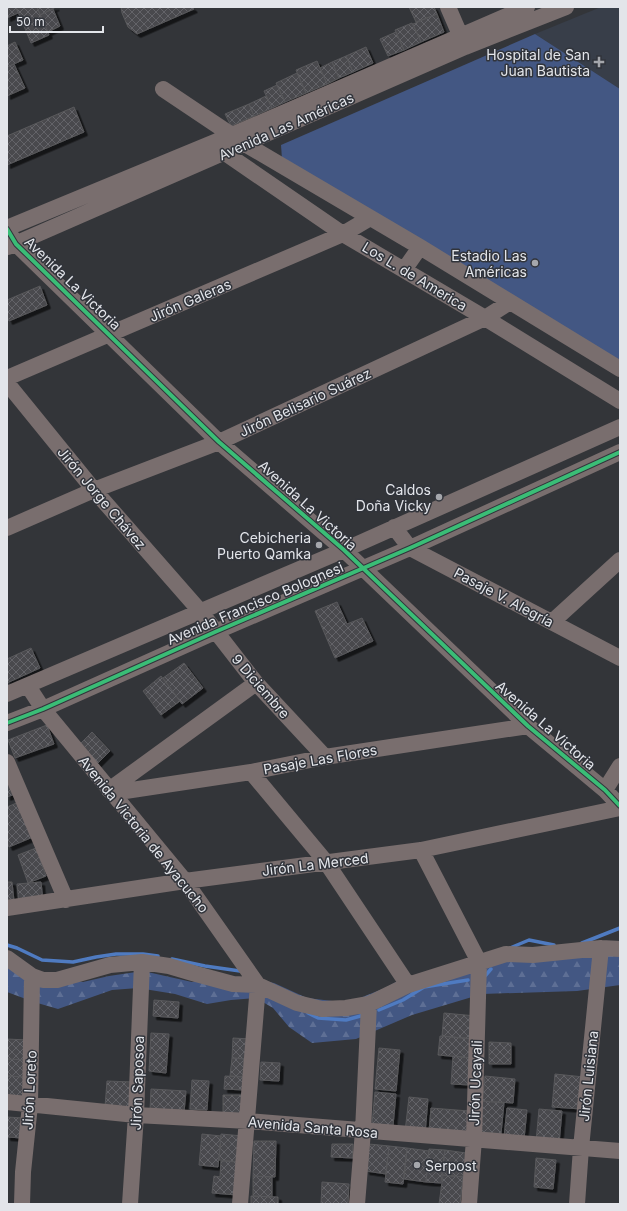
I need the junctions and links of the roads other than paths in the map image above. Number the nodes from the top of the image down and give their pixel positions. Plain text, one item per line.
1 (448, 7) edge
2 (528, 7) edge
3 (566, 7) edge
4 (463, 41) junction
5 (162, 89) dead end
6 (239, 139) junction
7 (220, 148) junction
8 (306, 180) junction
9 (292, 198) junction
10 (370, 218) junction
11 (7, 229) edge
12 (343, 234) junction
13 (12, 246) edge
14 (420, 247) junction
15 (404, 270) junction
16 (510, 302) junction
17 (486, 318) junction
18 (110, 334) junction
19 (620, 369) edge
20 (7, 378) edge
21 (7, 383) edge
22 (620, 401) edge
23 (620, 427) edge
24 (219, 442) junction
25 (620, 452) edge
26 (527, 469) junction
27 (540, 488) junction
28 (94, 490) junction
29 (7, 528) edge
30 (394, 528) junction
31 (410, 548) junction
32 (344, 550) junction
33 (620, 560) edge
34 (362, 569) junction
35 (200, 611) junction
36 (552, 622) junction
37 (215, 632) junction
38 (620, 658) edge
39 (256, 683) junction
40 (28, 686) junction
41 (7, 694) edge
42 (43, 709) junction
43 (7, 723) edge
44 (528, 726) junction
45 (325, 757) junction
46 (7, 762) edge
47 (620, 766) edge
48 (251, 772) junction
49 (605, 790) junction
50 (111, 792) junction
51 (620, 807) edge
52 (421, 850) junction
53 (326, 862) junction
54 (185, 881) junction
55 (66, 900) junction
56 (7, 908) edge
57 (601, 948) junction
58 (620, 949) edge
59 (7, 958) edge
60 (142, 962) junction
61 (479, 962) junction
62 (32, 976) junction
63 (258, 985) junction
64 (408, 985) junction
65 (369, 1004) junction
66 (7, 1102) edge
67 (30, 1105) junction
68 (136, 1115) junction
69 (248, 1121) junction
70 (363, 1131) junction
71 (474, 1139) junction
72 (581, 1148) junction
73 (620, 1151) edge
74 (22, 1204) edge
75 (130, 1204) edge
76 (240, 1204) edge
77 (357, 1204) edge
78 (469, 1204) edge
79 (577, 1204) edge

1 - 4 street
2 - 4 street, Avenida Las Américas
3 - 4 street, Avenida Las Américas
4 - 6 street, Avenida Las Américas
5 - 6 street, Los L. de America
6 - 7 street, Avenida Las Américas
6 - 8 street, Los L. de America
7 - 9 street, Los L. de America
7 - 11 street, Avenida Las Américas
7 - 13 street, Avenida Las Américas
8 - 9 street
8 - 10 street, Los L. de America
9 - 12 street, Los L. de America
10 - 12 street, Jirón Galeras
10 - 14 street, Los L. de America
11 - 13 street, Avenida La Victoria
12 - 15 street, Los L. de America
12 - 18 street, Jirón Galeras
13 - 18 street, Avenida La Victoria
14 - 15 street
14 - 16 street, Los L. de America
15 - 17 street, Los L. de America
16 - 17 street, Jirón Belisario Suárez
16 - 19 street, Los L. de America
17 - 22 street, Los L. de America
17 - 24 street, Jirón Belisario Suárez
18 - 20 street, Jirón Galeras
18 - 24 street, Avenida La Victoria
21 - 28 street, Jirón Jorge Chávez
23 - 26 street, Avenida Francisco Bolognesi
24 - 28 street, Jirón Belisario Suárez
24 - 32 street, Avenida La Victoria
25 - 27 street, Avenida Francisco Bolognesi
26 - 27 street
26 - 30 street, Avenida Francisco Bolognesi
27 - 31 street, Avenida Francisco Bolognesi
28 - 29 street, Jirón Belisario Suárez
28 - 35 street, Jirón Jorge Chávez
30 - 31 street, Pasaje V. Alegría
30 - 32 street, Avenida Francisco Bolognesi
31 - 34 street, Avenida Francisco Bolognesi
31 - 36 street, Pasaje V. Alegría
32 - 34 street, Avenida La Victoria
32 - 35 street, Avenida Francisco Bolognesi
33 - 36 street
34 - 37 street, Avenida Francisco Bolognesi
34 - 44 street, Avenida La Victoria
35 - 37 street, 9 Diciembre
35 - 40 street, Avenida Francisco Bolognesi
36 - 38 street, Pasaje V. Alegría
37 - 39 street, 9 Diciembre
37 - 42 street, Avenida Francisco Bolognesi
39 - 45 street, 9 Diciembre
39 - 50 street
40 - 41 street, Avenida Francisco Bolognesi
40 - 42 street, Avenida Victoria de Ayacucho
42 - 43 street, Avenida Francisco Bolognesi
42 - 50 street, Avenida Victoria de Ayacucho
44 - 45 street, Pasaje Las Flores
44 - 49 street, Avenida La Victoria
45 - 48 street, Pasaje Las Flores
46 - 55 street
47 - 49 street
48 - 50 street, Pasaje Las Flores
48 - 53 street
49 - 51 street, Avenida La Victoria
50 - 54 street, Avenida Victoria de Ayacucho
51 - 52 street, Jirón La Merced
52 - 53 street, Jirón La Merced
52 - 61 street
53 - 54 street, Jirón La Merced
53 - 64 street
54 - 55 street, Jirón La Merced
54 - 63 street, Avenida Victoria de Ayacucho
55 - 56 street, Jirón La Merced
57 - 58 street
57 - 61 street
57 - 72 street, Jirón Luisiana
59 - 62 street
60 - 62 street
60 - 63 street
60 - 68 street, Jirón Saposoa
61 - 64 street
61 - 71 street, Jirón Ucayali
62 - 67 street, Jirón Loreto
63 - 65 street
63 - 69 street
64 - 65 street
65 - 70 street
66 - 67 street, Avenida Santa Rosa
67 - 68 street, Avenida Santa Rosa
67 - 74 street, Jirón Loreto
68 - 69 street, Avenida Santa Rosa
68 - 75 street, Jirón Saposoa
69 - 70 street, Avenida Santa Rosa
69 - 76 street
70 - 71 street, Avenida Santa Rosa
70 - 77 street
71 - 72 street, Avenida Santa Rosa
71 - 78 street, Jirón Ucayali
72 - 73 street, Avenida Santa Rosa
72 - 79 street, Jirón Luisiana

